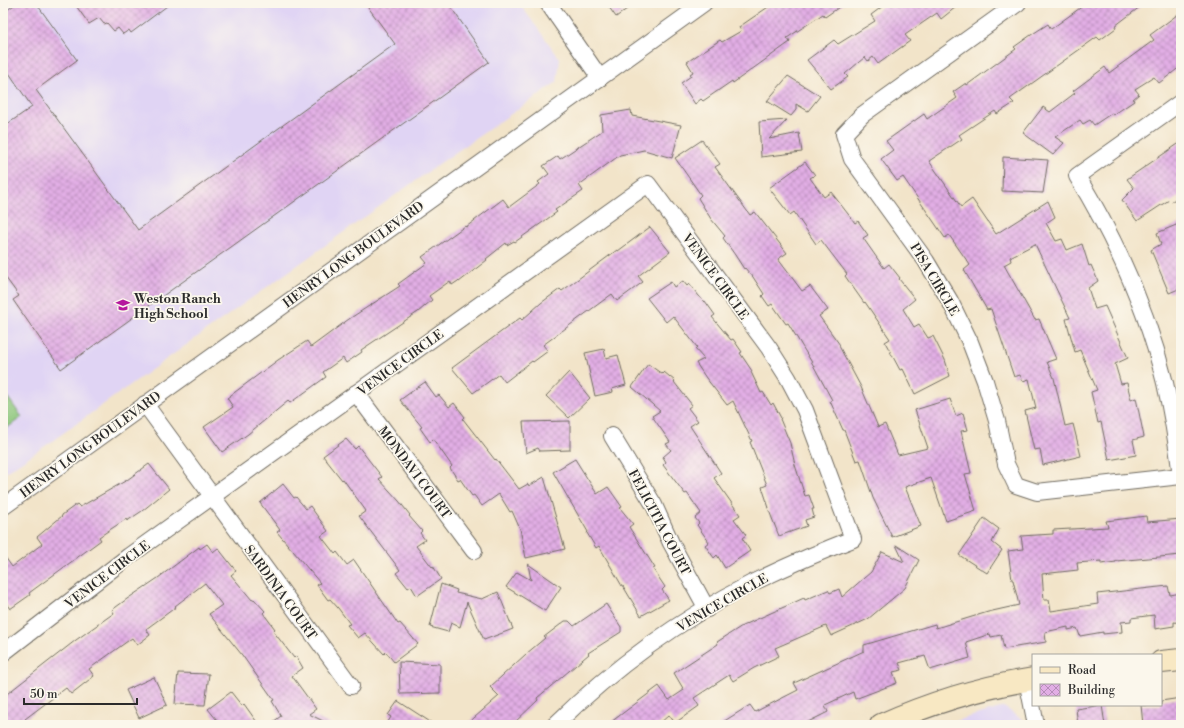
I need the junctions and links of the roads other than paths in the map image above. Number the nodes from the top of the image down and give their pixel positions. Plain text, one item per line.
1 (548, 3) edge
2 (704, 3) edge
3 (1018, 3) edge
4 (600, 78) junction
5 (1181, 102) edge
6 (356, 393) junction
7 (145, 404) junction
8 (612, 436) dead end
9 (1181, 476) edge
10 (212, 497) junction
11 (3, 507) edge
12 (474, 551) dead end
13 (707, 609) junction
14 (3, 653) edge
15 (1181, 660) edge
16 (1162, 662) edge
17 (1030, 680) edge
18 (351, 686) dead end
19 (1032, 695) edge
20 (1033, 706) edge
21 (555, 725) edge
22 (881, 725) edge
23 (1036, 725) edge

1 - 4 street
2 - 4 street, HENRY LONG BOULEVARD
3 - 9 street, PISA CIRCLE
4 - 7 street, HENRY LONG BOULEVARD
5 - 9 street
6 - 10 street, VENICE CIRCLE
6 - 12 street, MONDAVI COURT
6 - 13 street, VENICE CIRCLE
7 - 10 street
7 - 11 street, HENRY LONG BOULEVARD
8 - 13 street, FELICITIA COURT
10 - 14 street, VENICE CIRCLE
10 - 18 street, SARDINIA COURT
13 - 21 street, VENICE CIRCLE
15 - 16 street
17 - 19 street
17 - 22 street
20 - 23 street

